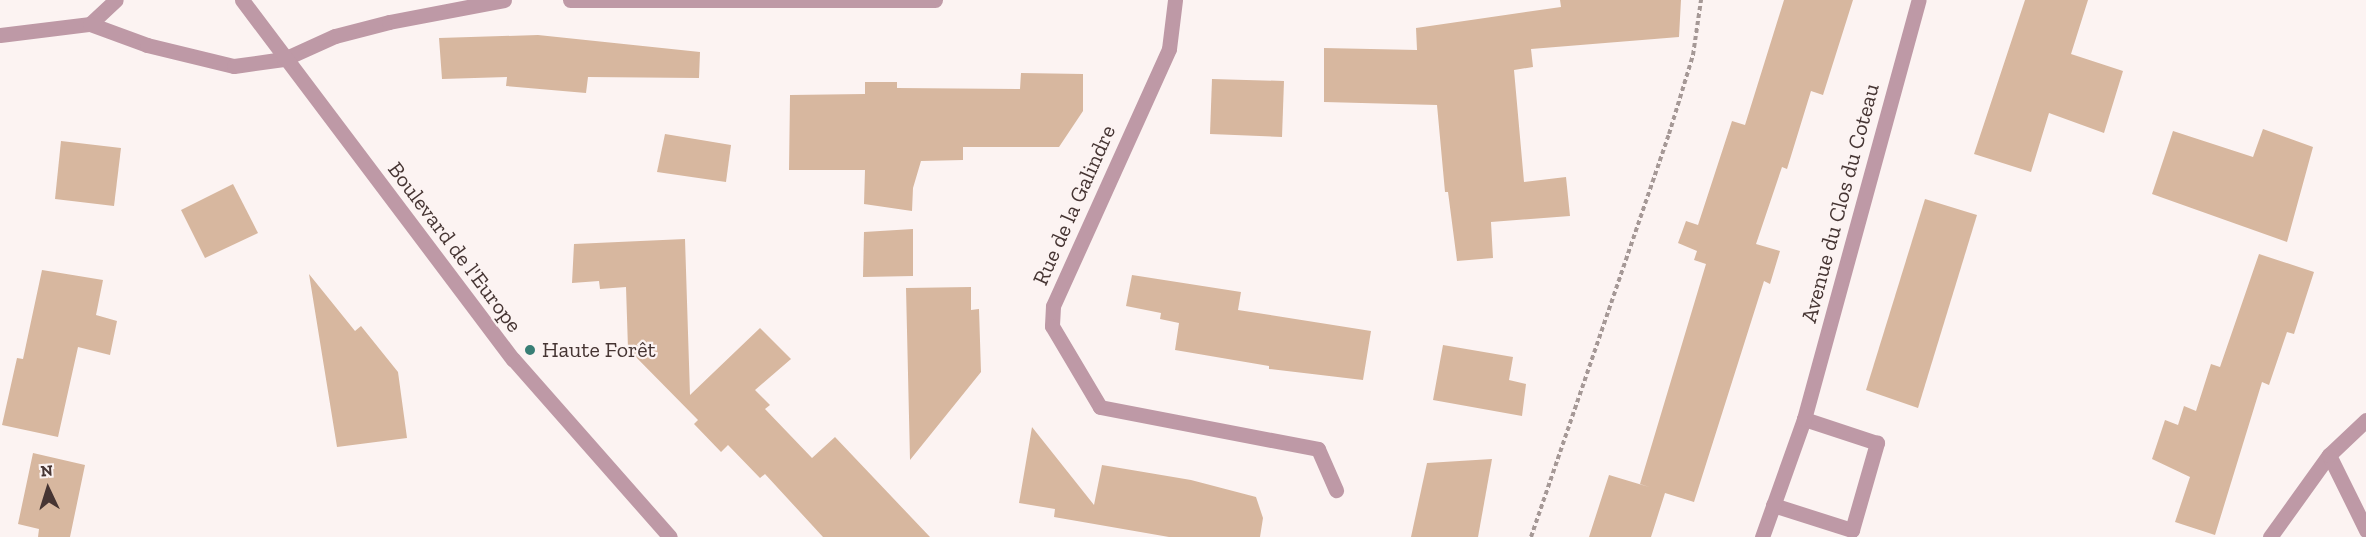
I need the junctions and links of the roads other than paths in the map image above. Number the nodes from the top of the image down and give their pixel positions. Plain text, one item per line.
1 (116, 0) edge
2 (242, 0) edge
3 (504, 0) edge
4 (570, 0) edge
5 (934, 0) edge
6 (1175, 0) edge
7 (1919, 0) edge
8 (825, 1) edge
9 (90, 24) junction
10 (0, 36) edge
11 (284, 59) junction
12 (1804, 419) junction
13 (2366, 420) edge
14 (2329, 455) junction
15 (1336, 490) dead end
16 (1773, 505) junction
17 (2366, 530) edge
18 (670, 537) edge
19 (1762, 537) edge
20 (2270, 537) edge

1 - 9 street
2 - 11 street, Boulevard de l'Europe
3 - 11 street
4 - 8 street
5 - 8 street
6 - 15 street, Rue de la Galindre
7 - 12 street, Avenue du Clos du Coteau
9 - 10 street
9 - 11 street
11 - 18 street, Boulevard de l'Europe
12 - 16 street, Avenue du Clos du Coteau
12 - 16 street
13 - 14 street
14 - 17 street
14 - 20 street
16 - 19 street, Avenue du Clos du Coteau

